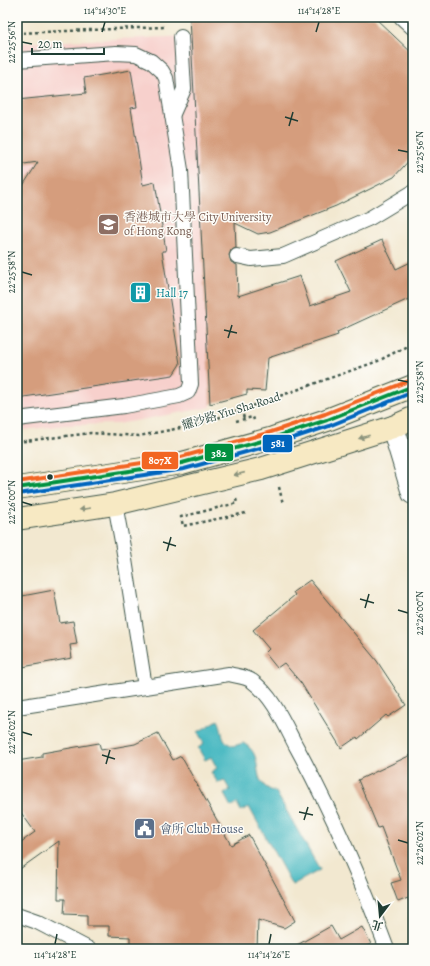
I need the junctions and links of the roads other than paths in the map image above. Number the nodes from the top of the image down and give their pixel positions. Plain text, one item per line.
1 (401, 17) edge
2 (413, 28) edge
3 (181, 37) dead end
4 (17, 60) edge
5 (172, 116) junction
6 (413, 192) edge
7 (237, 256) dead end
8 (413, 386) edge
9 (413, 418) edge
10 (17, 419) edge
11 (393, 428) junction
12 (17, 488) edge
13 (413, 493) edge
14 (114, 504) junction
15 (17, 519) edge
16 (145, 687) junction
17 (17, 707) edge
18 (17, 915) edge
19 (89, 949) edge
20 (387, 949) edge

1 - 2 lane
3 - 5 lane
4 - 5 lane
5 - 10 lane
6 - 7 lane
8 - 12 street
9 - 11 street
11 - 13 street
11 -> 14 street
14 -> 15 street
14 - 16 lane
16 - 17 lane
16 - 20 lane
18 - 19 lane

